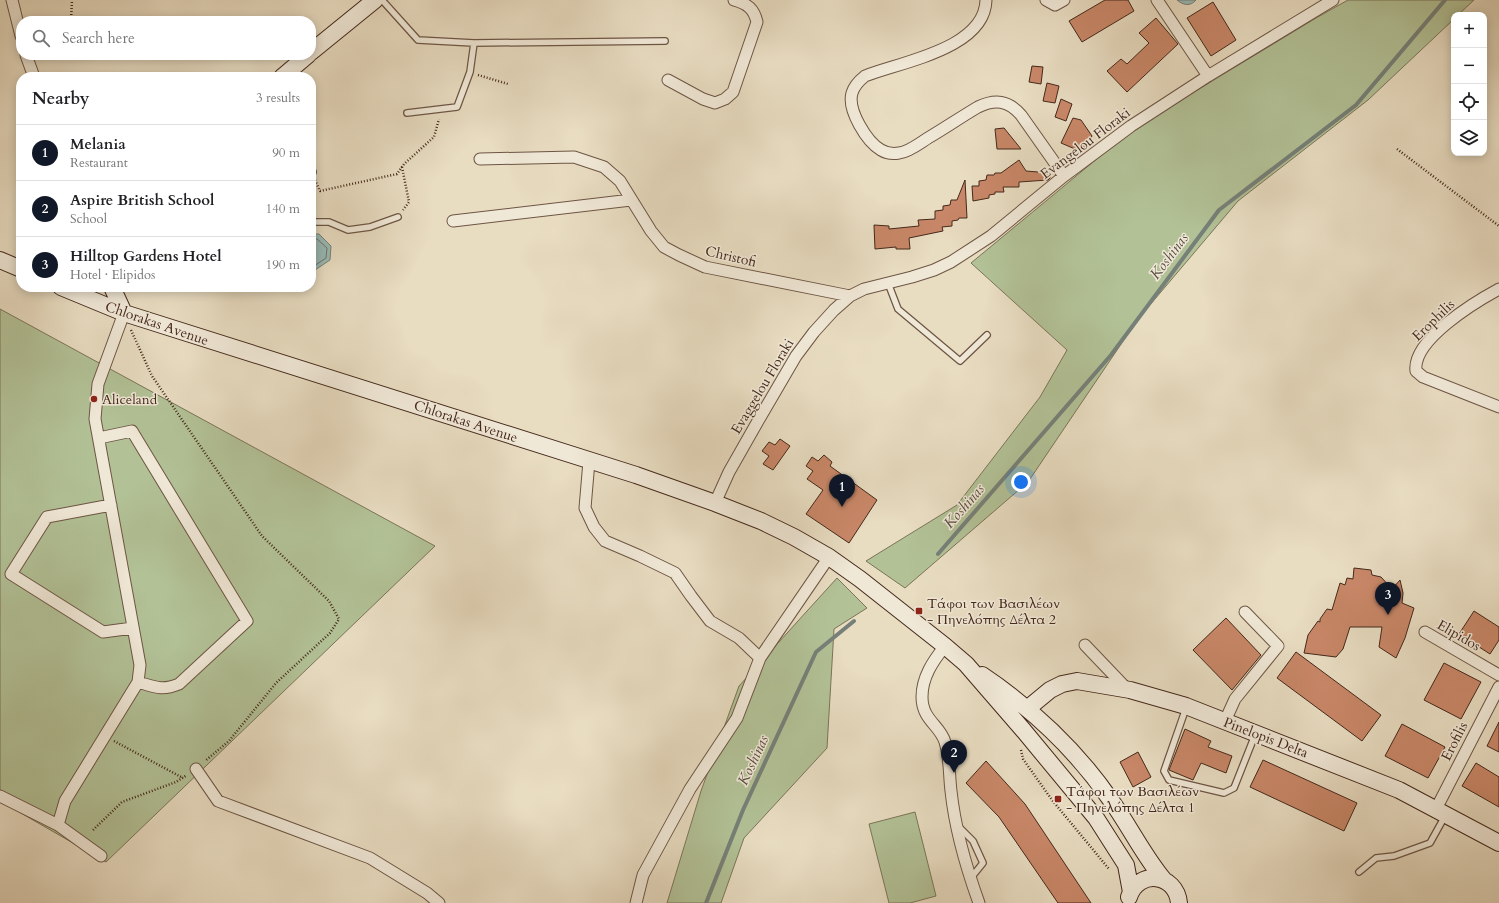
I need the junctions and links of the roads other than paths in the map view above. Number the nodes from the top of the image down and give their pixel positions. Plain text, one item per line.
1 (12, 0) edge
2 (374, 0) edge
3 (382, 0) edge
4 (734, 0) edge
5 (986, 0) edge
6 (1046, 0) edge
7 (1064, 0) edge
8 (1157, 0) edge
9 (1331, 1) edge
10 (16, 16) edge
11 (665, 41) dead end
12 (474, 43) junction
13 (316, 48) edge
14 (28, 60) edge
15 (302, 60) edge
16 (32, 72) edge
17 (288, 72) edge
18 (1208, 76) junction
19 (668, 80) dead end
20 (408, 113) dead end
21 (480, 159) dead end
22 (1064, 176) junction
23 (631, 200) junction
24 (398, 217) road end
25 (453, 221) dead end
26 (316, 222) edge
27 (0, 260) edge
28 (16, 267) edge
29 (888, 283) junction
30 (1499, 289) edge
31 (73, 292) edge
32 (114, 292) edge
33 (850, 296) junction
34 (124, 313) junction
35 (987, 335) dead end
36 (1499, 407) edge
37 (98, 438) junction
38 (589, 461) junction
39 (715, 502) junction
40 (111, 505) junction
41 (828, 557) junction
42 (1245, 612) dead end
43 (133, 628) junction
44 (1425, 632) dead end
45 (1085, 645) dead end
46 (945, 646) junction
47 (760, 658) junction
48 (966, 664) junction
49 (1499, 675) edge
50 (138, 682) junction
51 (1499, 687) edge
52 (1127, 690) junction
53 (1186, 706) junction
54 (1027, 709) junction
55 (1225, 721) junction
56 (1256, 733) junction
57 (196, 769) road end
58 (0, 796) edge
59 (1441, 811) junction
60 (956, 824) junction
61 (58, 825) junction
62 (1499, 843) edge
63 (101, 856) dead end
64 (1359, 872) dead end
65 (970, 879) junction
66 (1164, 880) junction
67 (1130, 898) edge
68 (439, 903) edge
69 (636, 903) edge
70 (979, 903) edge
71 (1179, 903) edge

1 - 10 street
2 - 13 main road
3 - 12 lane
4 - 19 street
5 - 22 street
6 - 7 street
8 - 18 street
9 - 18 street, Evangelou Floraki
11 - 12 lane
12 - 20 lane
14 - 16 street
15 - 17 main road
18 - 22 street, Evangelou Floraki
21 - 23 street, Christofi
22 - 29 street, Evangelou Floraki
23 - 25 street
23 - 33 street, Christofi
24 - 26 lane
27 - 28 main road
29 - 33 street, Evangelou Floraki
29 - 35 lane
30 - 36 street, Erophilis
31 - 34 main road, Chlorakas Avenue
32 - 34 main road
33 - 39 street, Evaggelou Floraki
34 - 37 street
34 - 38 main road, Chlorakas Avenue
37 - 40 street
37 - 50 street
38 - 39 main road, Chlorakas Avenue
38 - 47 street
39 - 41 main road, Chlorakas Avenue
40 - 43 street
40 - 43 street
41 - 46 main road, Chlorakas Avenue
41 - 47 street
42 - 55 street
43 - 50 street
44 - 49 street, Elipidos
45 - 52 street
46 - 48 main road, Chlorakas Avenue
46 - 60 street
47 - 69 street
48 - 54 main road
48 - 67 main road
50 - 61 street
51 - 59 street, Erofilis
52 - 53 main road, Pinelopis Delta
52 - 54 main road, Pinelopis Delta
53 - 55 main road, Pinelopis Delta
53 - 56 lane
54 - 66 main road
55 - 56 main road, Pinelopis Delta
56 - 59 main road, Pinelopis Delta
57 - 68 street
58 - 61 street
59 - 62 main road, Pinelopis Delta
59 - 64 lane
60 - 65 street
60 - 65 lane
61 - 63 street
65 - 70 street
66 - 67 main road
66 - 71 main road

